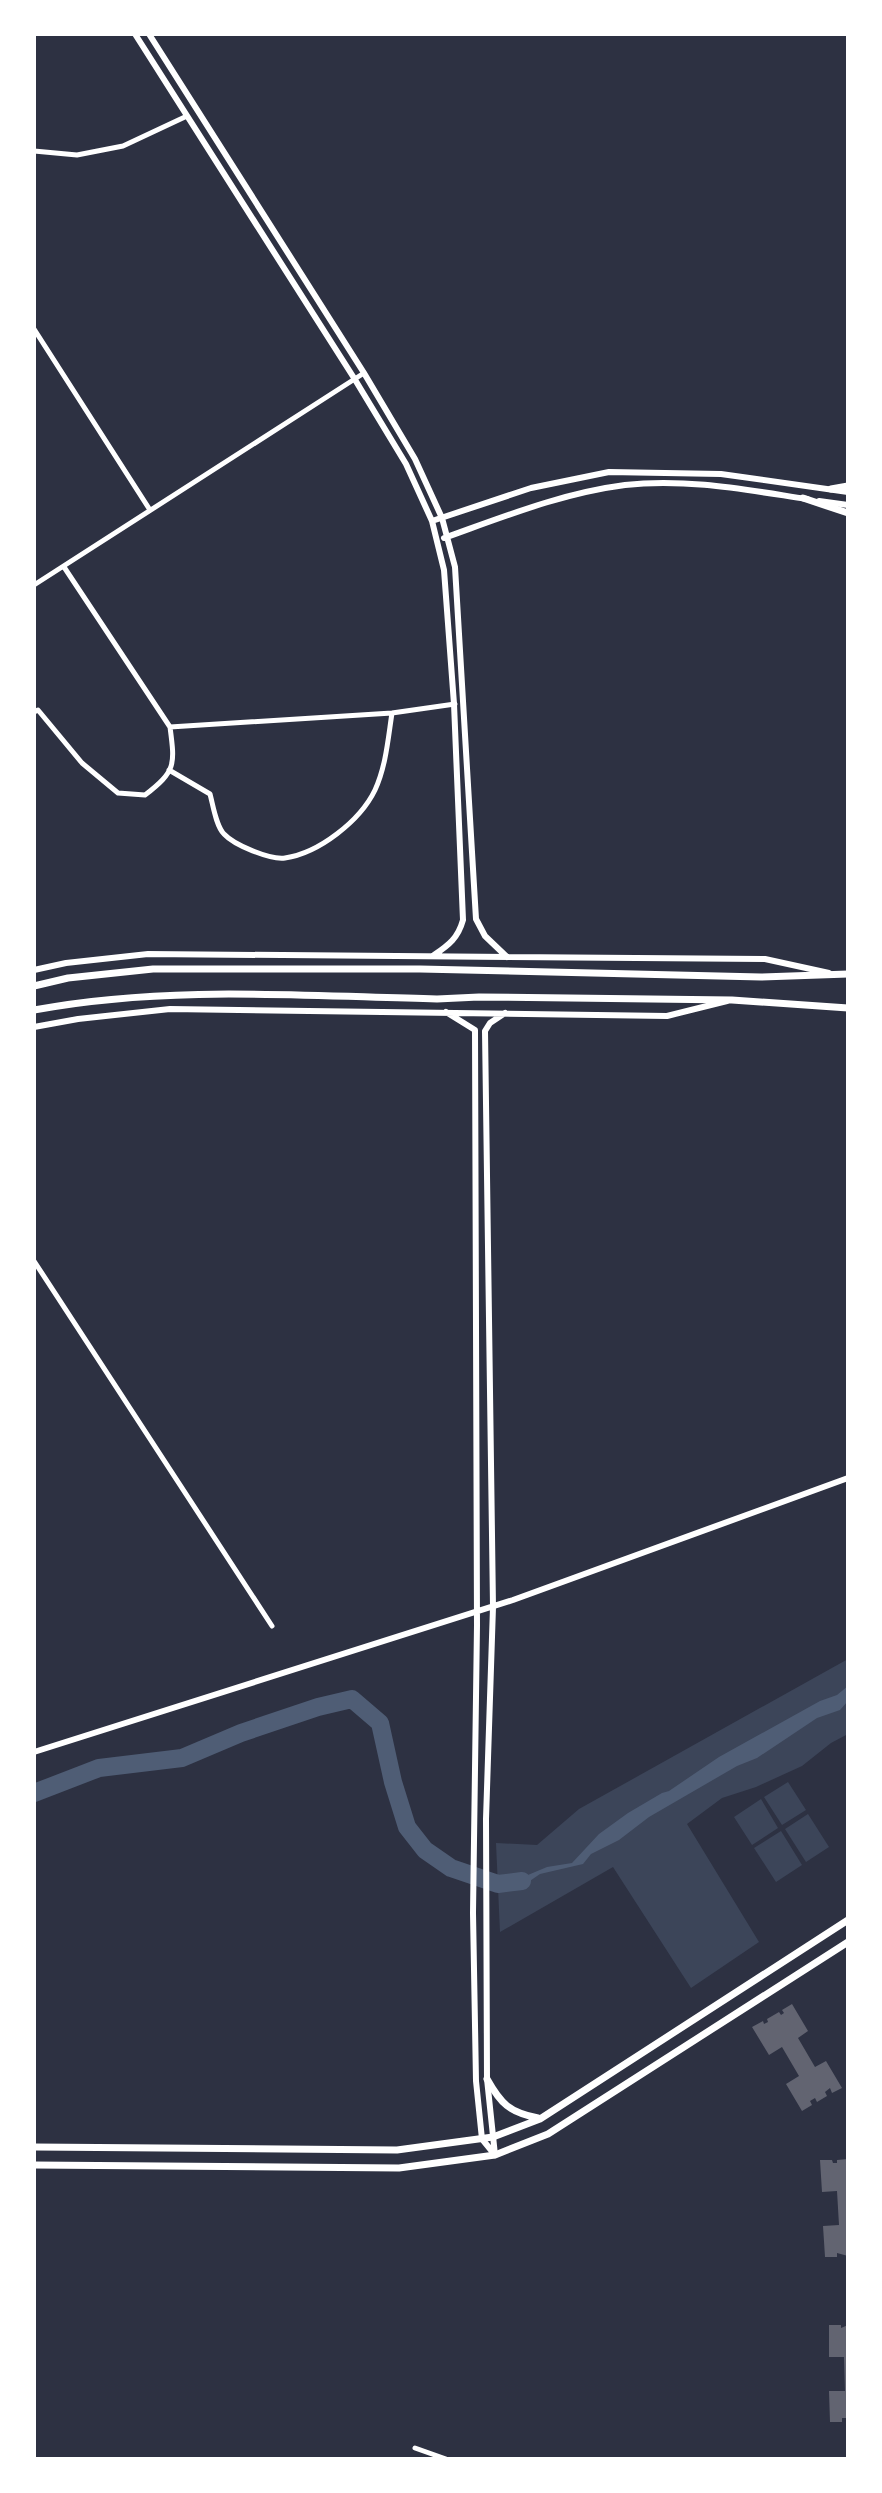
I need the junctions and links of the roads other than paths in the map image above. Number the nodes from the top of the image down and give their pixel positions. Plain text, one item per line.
1 (135, 34) edge
2 (149, 34) edge
3 (187, 116) junction
4 (34, 151) edge
5 (34, 329) edge
6 (364, 373) junction
7 (354, 378) junction
8 (848, 486) edge
9 (831, 489) junction
10 (848, 492) edge
11 (803, 498) junction
12 (848, 505) edge
13 (150, 510) junction
14 (848, 513) edge
15 (442, 518) junction
16 (432, 521) junction
17 (447, 536) junction
18 (436, 540) junction
19 (64, 567) junction
20 (34, 585) edge
21 (464, 703) junction
22 (454, 704) junction
23 (34, 712) edge
24 (392, 713) junction
25 (170, 727) junction
26 (169, 770) junction
27 (434, 955) junction
28 (507, 957) junction
29 (848, 965) edge
30 (34, 970) edge
31 (832, 974) junction
32 (848, 974) edge
33 (34, 986) edge
34 (732, 1000) junction
35 (847, 1009) edge
36 (34, 1010) edge
37 (446, 1012) junction
38 (505, 1013) junction
39 (34, 1027) edge
40 (34, 1261) edge
41 (848, 1478) edge
42 (493, 1607) junction
43 (476, 1612) junction
44 (272, 1626) dead end
45 (34, 1752) edge
46 (848, 1920) edge
47 (848, 1942) edge
48 (487, 2079) junction
49 (540, 2119) junction
50 (493, 2137) junction
51 (482, 2139) junction
52 (34, 2147) edge
53 (495, 2155) junction
54 (34, 2165) edge
55 (415, 2448) dead end
56 (446, 2459) edge

1 - 3 street
2 - 6 street
3 - 4 street
3 - 7 street
5 - 13 street
6 - 7 street
6 - 15 street
7 - 13 street
7 - 16 street
8 - 9 main road
9 - 10 street
9 - 15 street
11 - 12 street
11 - 14 main road
11 - 17 street
13 - 19 street
15 - 16 street
15 - 17 street
16 - 18 street
17 - 18 street
17 - 21 street
18 - 22 street
19 - 20 street
19 - 25 street
21 - 22 street
21 - 28 street
22 - 24 street
22 - 27 street
23 - 26 street
24 - 25 street
24 - 26 street
25 - 26 street
27 - 28 street
27 - 30 street
28 - 31 street
29 - 31 main road
31 - 32 main road
31 - 33 main road
34 - 35 main road
34 - 36 main road
34 - 38 street
37 - 38 street
37 - 39 street
37 - 43 street
38 - 42 street
40 - 44 street
41 - 42 street
42 - 43 street
42 - 48 street
43 - 45 street
43 - 51 street
46 - 49 main road
47 - 53 main road
48 - 49 main road
48 - 50 street
49 - 50 main road
50 - 51 main road
50 - 53 street
51 - 52 main road
51 - 53 street
53 - 54 main road
55 - 56 street

